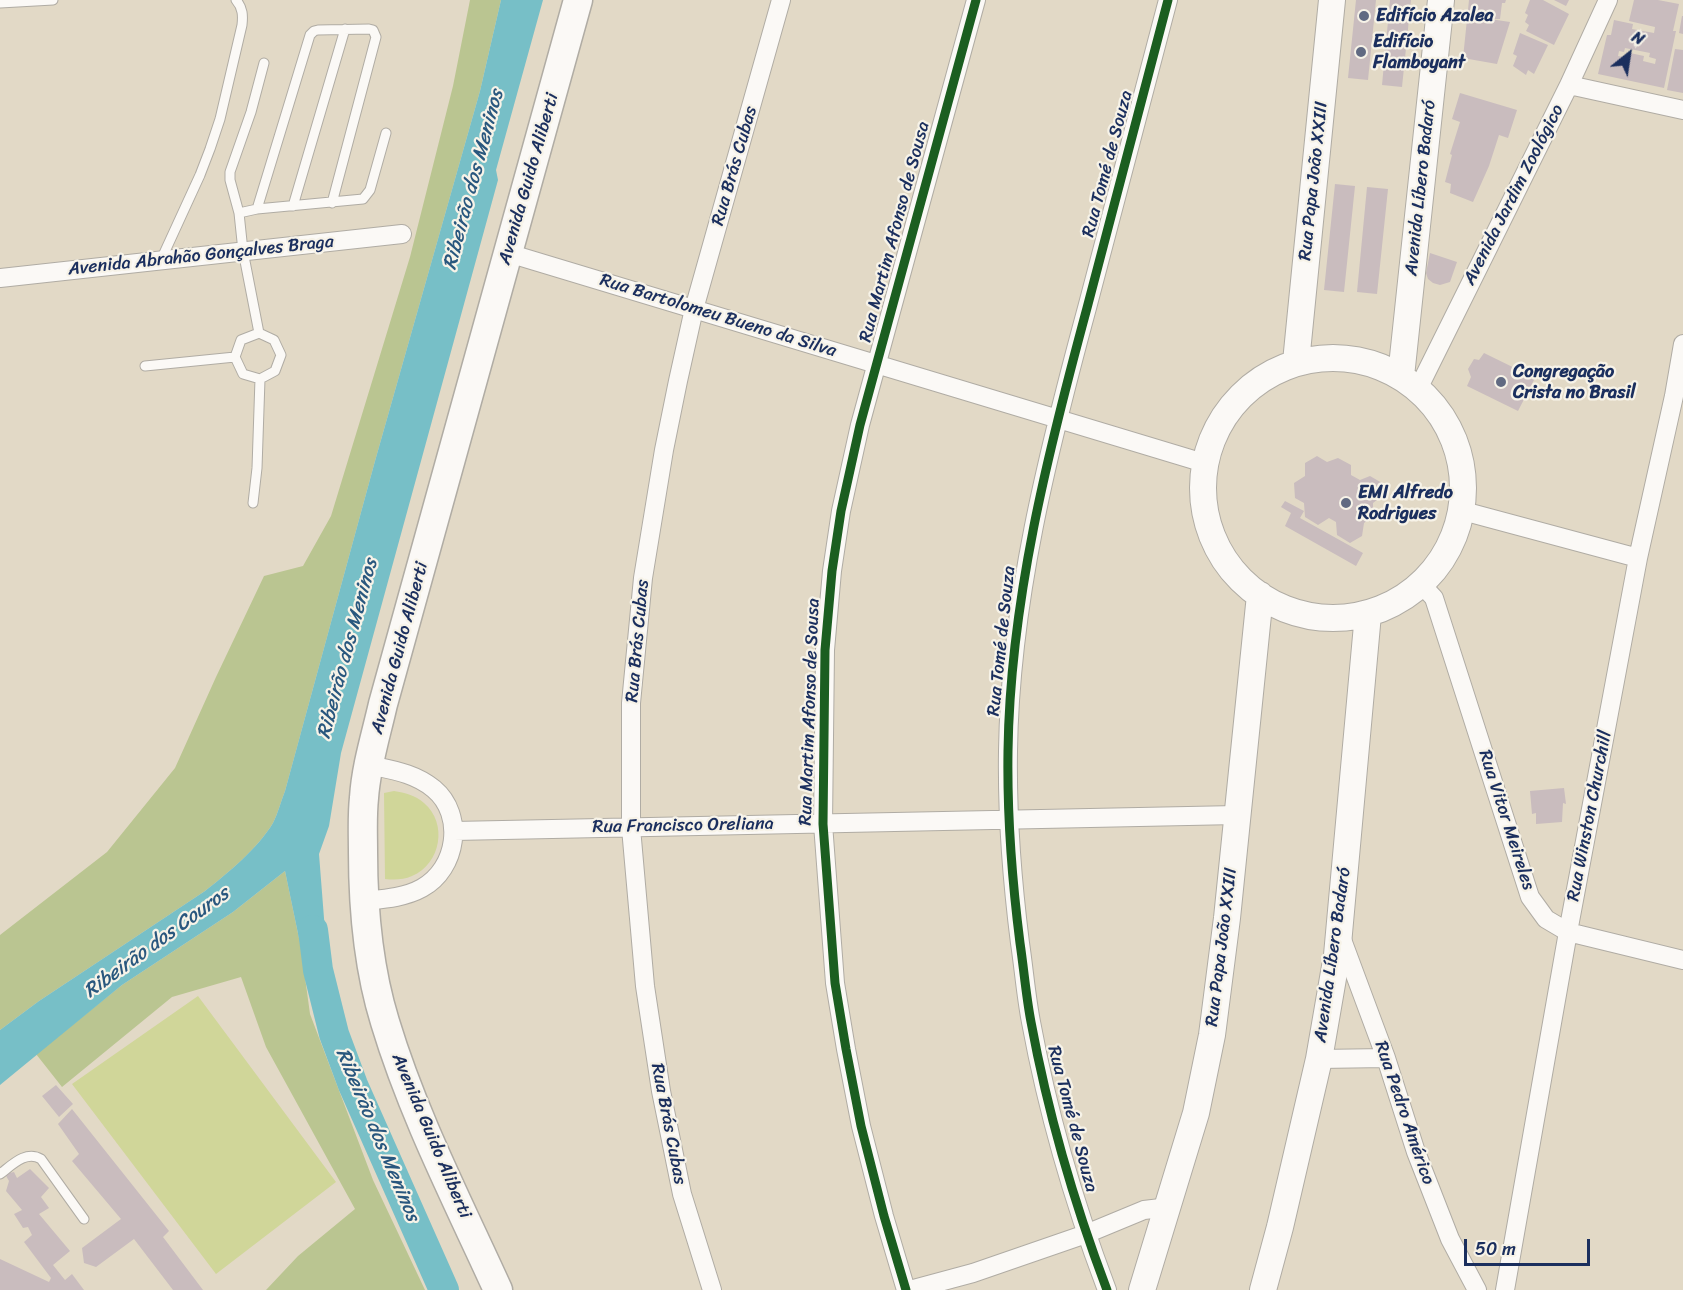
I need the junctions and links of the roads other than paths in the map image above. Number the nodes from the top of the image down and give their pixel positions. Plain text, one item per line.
1 (53, 0) edge
2 (236, 0) edge
3 (578, 0) edge
4 (781, 0) edge
5 (975, 0) edge
6 (1168, 0) edge
7 (1332, 0) edge
8 (1441, 0) edge
9 (1608, 0) edge
10 (0, 3) edge
11 (345, 29) junction
12 (264, 63) dead end
13 (1569, 85) junction
14 (1683, 110) edge
15 (386, 133) dead end
16 (332, 203) junction
17 (293, 206) junction
18 (257, 209) junction
19 (239, 213) junction
20 (402, 234) dead end
21 (243, 251) junction
22 (508, 253) junction
23 (161, 260) junction
24 (0, 278) edge
25 (694, 309) junction
26 (259, 333) junction
27 (1683, 344) edge
28 (235, 357) junction
29 (1296, 362) junction
30 (876, 364) junction
31 (145, 366) dead end
32 (260, 379) junction
33 (1409, 382) junction
34 (1678, 397) edge
35 (1057, 419) junction
36 (1204, 463) junction
37 (253, 503) dead end
38 (1462, 511) junction
39 (1638, 558) junction
40 (1422, 585) junction
41 (1260, 595) junction
42 (1368, 614) junction
43 (369, 765) junction
44 (1237, 815) junction
45 (1009, 820) junction
46 (823, 824) junction
47 (631, 828) junction
48 (454, 831) junction
49 (363, 901) junction
50 (1340, 931) junction
51 (1568, 932) junction
52 (1683, 960) edge
53 (1386, 1058) junction
54 (1318, 1059) junction
55 (0, 1174) edge
56 (1168, 1208) junction
57 (84, 1219) dead end
58 (1086, 1234) junction
59 (1265, 1289) edge
60 (498, 1290) edge
61 (712, 1290) edge
62 (908, 1290) edge
63 (1107, 1290) edge
64 (1142, 1290) edge
65 (1477, 1290) edge
66 (1505, 1290) edge

1 - 10 lane
2 - 23 lane
3 - 22 main road, Avenida Guido Aliberti
4 - 25 street, Rua Brás Cubas
5 - 30 street, Rua Martim Afonso de Sousa
6 - 35 street, Rua Tomé de Souza
7 - 29 street, Rua Papa João XXIII
8 - 33 street, Avenida Líbero Badaró
9 - 13 street, Avenida Jardim Zoológico
11 - 16 lane
11 - 17 lane
11 - 18 lane
12 - 19 lane
13 - 14 street
13 - 33 street, Avenida Jardim Zoológico
15 - 16 lane
16 - 17 lane
17 - 18 lane
18 - 19 lane
19 - 21 lane
20 - 21 street, Avenida Abrahão Gonçalves Braga
21 - 23 street, Avenida Abrahão Gonçalves Braga
21 - 26 lane
22 - 25 street, Rua Bartolomeu Bueno da Silva
22 - 43 main road, Avenida Guido Aliberti
23 - 24 street, Avenida Abrahão Gonçalves Braga
25 - 30 street, Rua Bartolomeu Bueno da Silva
25 - 47 street, Rua Brás Cubas
26 - 28 lane
26 - 32 lane
27 - 34 street, Rua Winston Churchill
28 - 31 lane
28 - 32 lane
29 - 33 street
29 - 36 street
30 - 35 street, Rua Bartolomeu Bueno da Silva
30 - 46 street, Rua Martim Afonso de Sousa
32 - 37 lane
33 - 38 street
34 - 39 street, Rua Winston Churchill
35 - 36 street, Rua Bartolomeu Bueno da Silva
35 - 45 street, Rua Tomé de Souza
36 - 41 street
38 - 39 street
38 - 40 street
39 - 51 street, Rua Winston Churchill
40 - 42 street
40 - 51 street, Rua Vitor Meireles
41 - 42 street
41 - 44 street, Rua Papa João XXIII
42 - 50 street, Avenida Líbero Badaró
43 - 48 street
43 - 49 main road, Avenida Guido Aliberti
44 - 45 street, Rua Francisco Oreliana
44 - 56 street, Rua Papa João XXIII
45 - 46 street, Rua Francisco Oreliana
45 - 58 street, Rua Tomé de Souza
46 - 47 street, Rua Francisco Oreliana
46 - 62 street, Rua Martim Afonso de Sousa
47 - 48 street, Rua Francisco Oreliana
47 - 61 street, Rua Brás Cubas
48 - 49 street
49 - 60 main road, Avenida Guido Aliberti
50 - 53 street, Rua Pedro Américo
50 - 54 street, Avenida Líbero Badaró
51 - 52 street, Rua Vitor Meireles
51 - 66 street, Rua Winston Churchill
53 - 54 street
53 - 65 street, Rua Pedro Américo
54 - 59 street, Avenida Líbero Badaró
55 - 57 lane
56 - 58 street
56 - 64 street, Rua Papa João XXIII
58 - 62 street
58 - 63 street, Rua Tomé de Souza

